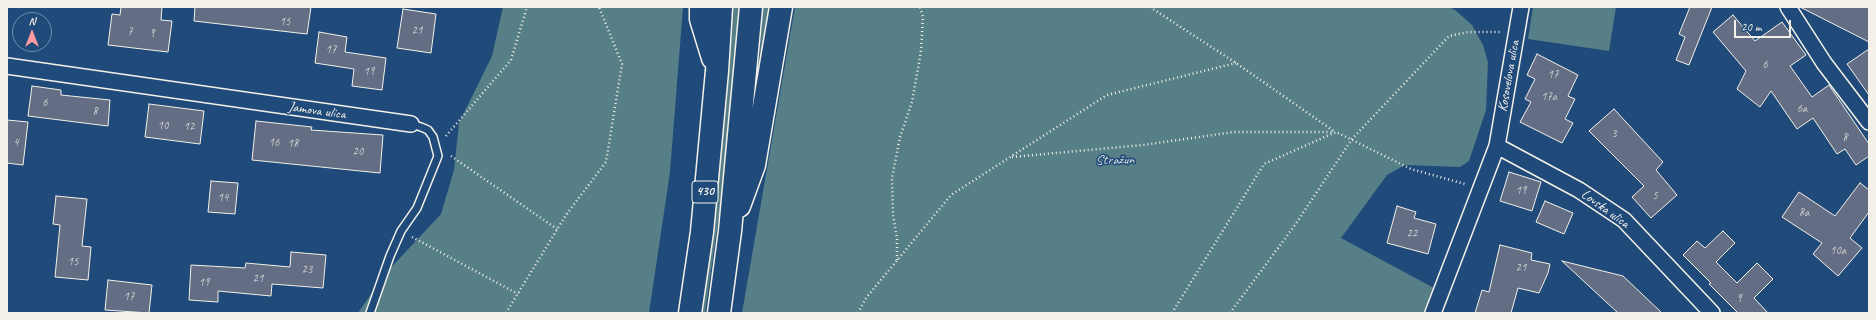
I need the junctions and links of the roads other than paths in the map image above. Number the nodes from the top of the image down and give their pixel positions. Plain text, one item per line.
1 (701, 7) edge
2 (721, 7) edge
3 (751, 7) edge
4 (782, 7) edge
5 (1521, 7) edge
6 (1788, 7) edge
7 (7, 66) edge
8 (717, 71) junction
9 (1869, 122) edge
10 (411, 124) joint
11 (1497, 146) junction
12 (730, 231) junction
13 (370, 313) edge
14 (690, 313) edge
15 (719, 313) edge
16 (1433, 313) edge
17 (1712, 313) edge

1 - 8 highway
2 - 8 highway, 430
3 - 12 highway, 430
4 - 12 highway
5 - 11 street, Kosovelova ulica
6 - 9 street
7 - 10 street, Jamova ulica
8 - 14 highway, 430
10 - 13 lane, Jamova ulica
11 - 16 street, Kosovelova ulica
11 - 17 street, Lovska ulica
12 - 15 highway, 430

